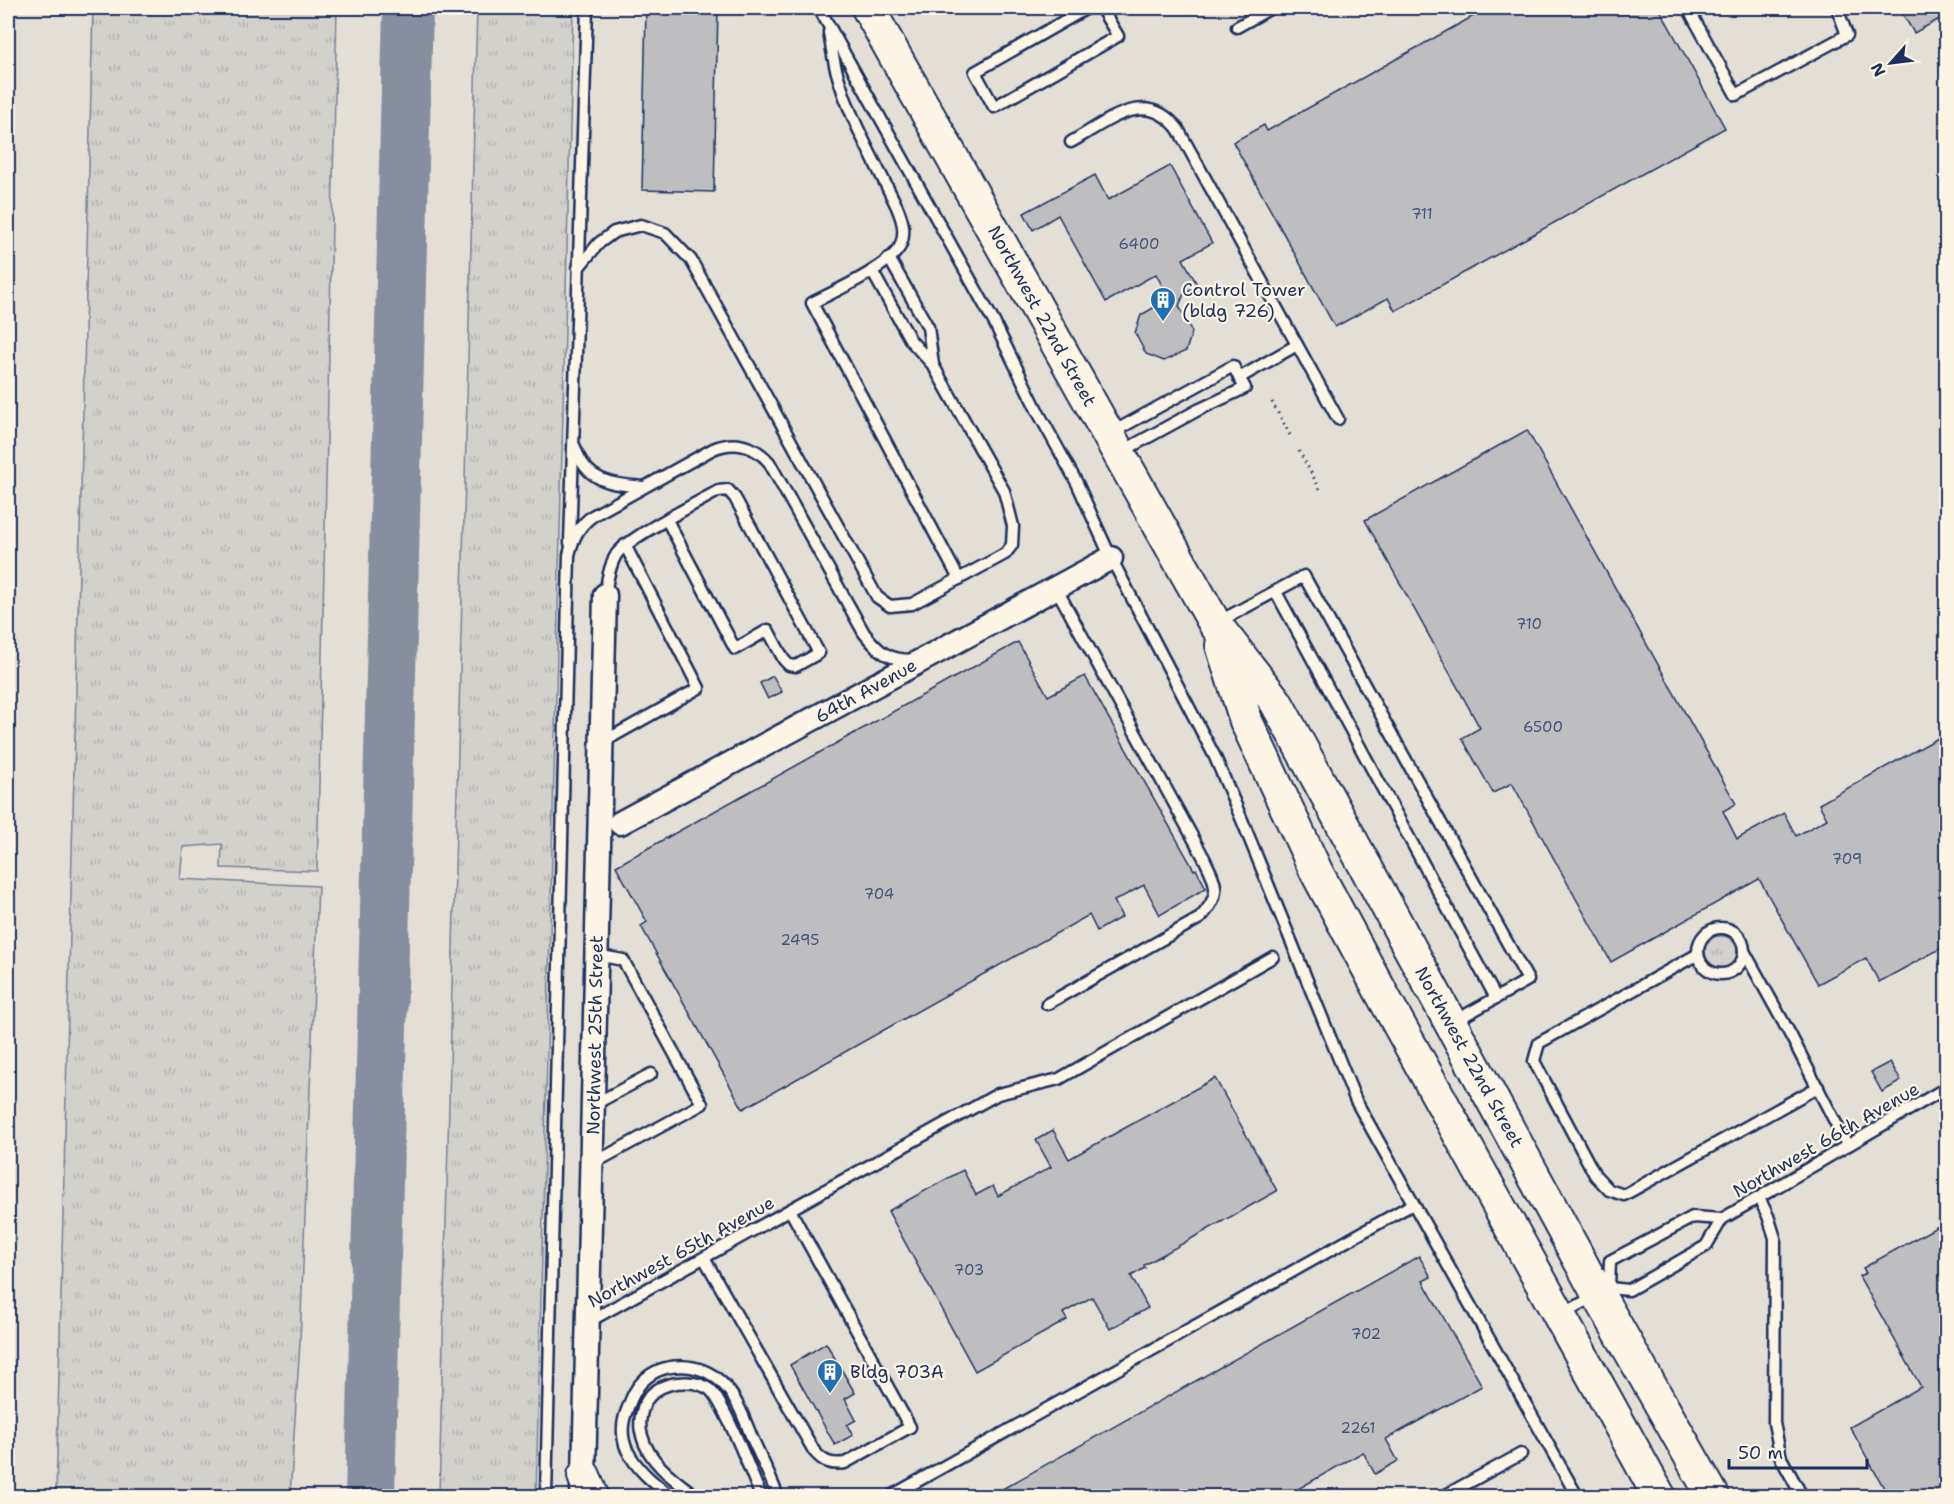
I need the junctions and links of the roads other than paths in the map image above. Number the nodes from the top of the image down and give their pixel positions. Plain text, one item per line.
1 (587, 8) edge
2 (819, 8) edge
3 (868, 8) edge
4 (1086, 8) edge
5 (1101, 8) edge
6 (1271, 8) edge
7 (1688, 8) edge
8 (1837, 8) edge
9 (827, 23) junction
10 (1237, 27) dead end
11 (1071, 142) dead end
12 (889, 258) junction
13 (578, 268) junction
14 (872, 271) junction
15 (1297, 345) junction
16 (933, 365) junction
17 (1239, 378) junction
18 (1338, 419) dead end
19 (573, 438) junction
20 (1113, 444) junction
21 (644, 487) junction
22 (667, 520) junction
23 (626, 545) junction
24 (570, 555) junction
25 (1111, 558) junction
26 (959, 579) junction
27 (1056, 588) junction
28 (1276, 592) junction
29 (605, 595) joint
30 (1215, 624) junction
31 (922, 661) junction
32 (601, 742) junction
33 (620, 823) dead end
34 (1744, 951) junction
35 (1698, 954) junction
36 (596, 955) junction
37 (1274, 957) dead end
38 (1496, 998) junction
39 (1047, 1004) dead end
40 (1450, 1023) junction
41 (651, 1074) dead end
42 (1818, 1087) junction
43 (1947, 1088) edge
44 (593, 1106) junction
45 (1848, 1145) junction
46 (592, 1165) junction
47 (1759, 1198) junction
48 (1413, 1204) junction
49 (790, 1210) junction
50 (1722, 1219) junction
51 (704, 1258) junction
52 (1604, 1291) junction
53 (1560, 1316) junction
54 (588, 1322) junction
55 (1521, 1454) dead end
56 (686, 1489) junction
57 (586, 1490) edge
58 (546, 1497) edge
59 (670, 1497) edge
60 (677, 1497) edge
61 (696, 1497) edge
62 (761, 1497) edge
63 (778, 1497) edge
64 (891, 1497) edge
65 (1444, 1497) edge
66 (1577, 1497) edge
67 (1659, 1497) edge
68 (1713, 1497) edge
69 (1802, 1497) edge

1 - 13 lane
2 - 9 lane
3 - 20 street, Northwest 22nd Street
4 - 5 lane
6 - 10 lane
7 - 8 lane
9 - 12 lane
9 - 25 lane
11 - 15 lane
12 - 14 lane
12 - 16 lane
13 - 19 lane
13 - 26 lane
14 - 16 lane
14 - 26 lane
15 - 17 lane
15 - 18 lane
16 - 26 lane
17 - 20 lane
17 - 20 lane
19 - 21 lane
19 - 24 lane
20 - 30 street, Northwest 22nd Street
21 - 24 lane
21 - 31 lane
22 - 22 lane
22 - 23 lane
23 - 29 lane
23 - 32 lane
24 - 58 lane
25 - 27 street, 64th Avenue
25 - 48 lane
27 - 31 street, 64th Avenue
27 - 39 lane
28 - 30 lane
28 - 38 lane
28 - 38 lane
29 - 32 street, Northwest 25th Street
30 - 40 street, Northwest 22nd Street
30 - 53 street, Northwest 22nd Street
31 - 33 street, 64th Avenue
32 - 36 street, Northwest 25th Street
34 - 35 lane
34 - 35 lane
34 - 42 lane
35 - 42 lane
36 - 44 street, Northwest 25th Street
36 - 46 lane
37 - 49 lane, Northwest 65th Avenue
38 - 40 lane
40 - 52 street, Northwest 22nd Street
41 - 44 lane
42 - 45 lane
43 - 45 lane, Northwest 66th Avenue
44 - 46 street, Northwest 25th Street
45 - 47 lane, Northwest 66th Avenue
46 - 54 street, Northwest 25th Street
47 - 50 lane, Northwest 66th Avenue
47 - 69 lane
48 - 64 lane
48 - 66 lane
49 - 51 lane, Northwest 65th Avenue
49 - 51 lane
50 - 52 lane, Northwest 66th Avenue
50 - 52 lane, Northwest 66th Avenue
51 - 54 lane, Northwest 65th Avenue
52 - 53 lane, Northwest 66th Avenue
52 - 68 street, Northwest 22nd Street
53 - 67 street, Northwest 22nd Street
54 - 57 street, Northwest 25th Street
55 - 65 lane
56 - 60 lane
56 - 61 lane
56 - 62 lane
59 - 63 lane

